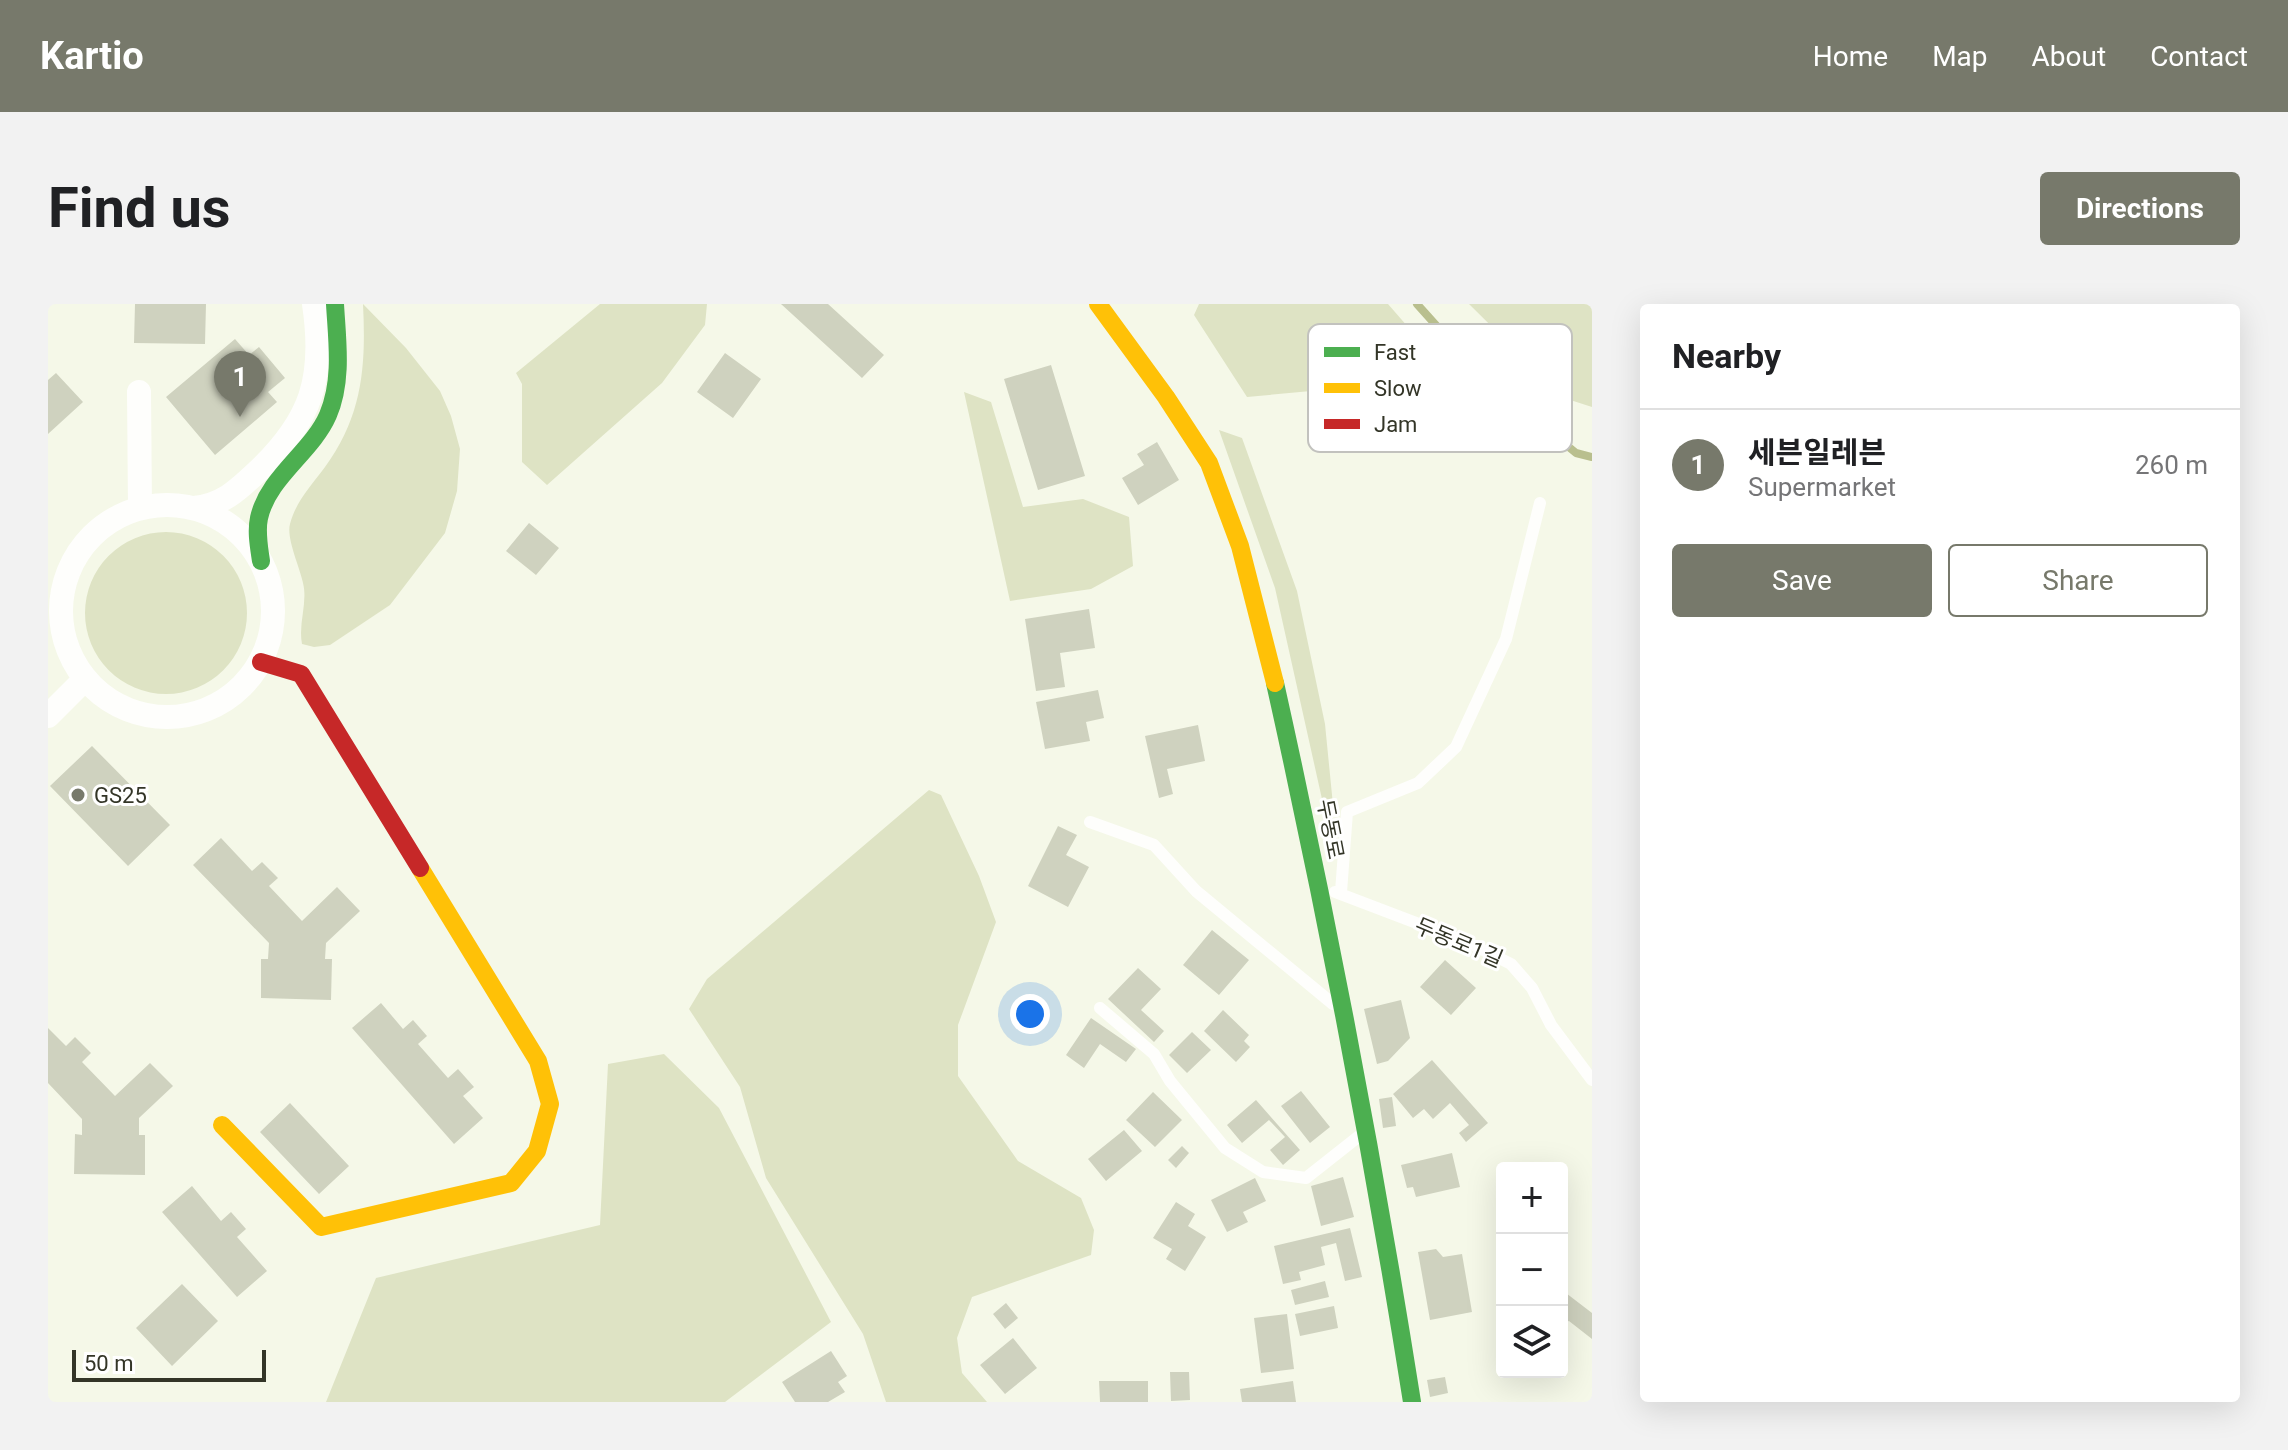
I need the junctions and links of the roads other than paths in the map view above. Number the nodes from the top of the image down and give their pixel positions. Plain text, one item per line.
1 (314, 304) edge
2 (335, 304) edge
3 (1098, 304) edge
4 (139, 392) dead end
5 (1540, 503) dead end
6 (140, 508) junction
7 (194, 508) junction
8 (261, 561) junction
9 (261, 662) junction
10 (85, 679) junction
11 (48, 716) edge
12 (1090, 822) dead end
13 (1318, 891) junction
14 (1341, 892) junction
15 (1100, 1008) dead end
16 (1342, 1011) junction
17 (1592, 1080) edge
18 (222, 1125) dead end
19 (1365, 1131) junction
20 (1412, 1402) edge

1 - 7 street
2 - 8 street
3 - 13 street, 두동로
4 - 6 street
5 - 14 lane
6 - 7 street
6 - 10 street
7 - 8 street
8 - 9 street
9 - 10 street
9 - 18 street
10 - 11 street
12 - 16 lane
13 - 14 lane, 두동로1길
13 - 16 street, 두동로
14 - 17 lane, 두동로1길
15 - 19 lane
16 - 19 street, 두동로
19 - 20 street, 두동로

